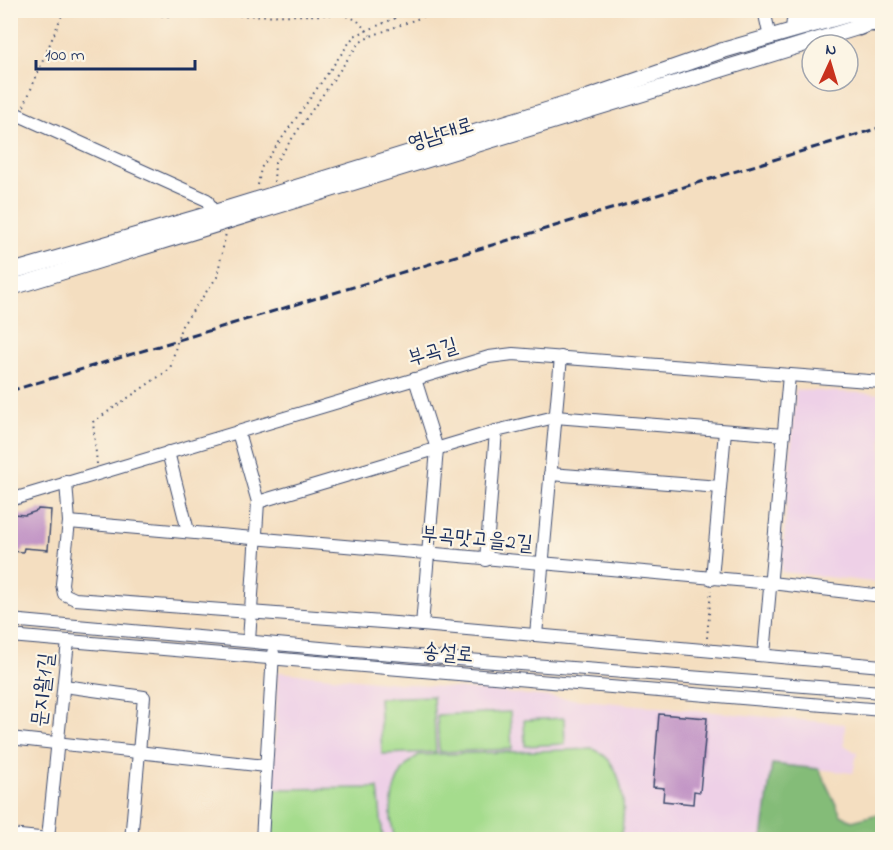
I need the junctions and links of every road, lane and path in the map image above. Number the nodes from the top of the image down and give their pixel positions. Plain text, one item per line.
1 (64, 10) edge
2 (138, 10) edge
3 (389, 10) edge
4 (414, 10) edge
5 (441, 10) edge
6 (764, 10) edge
7 (818, 10) edge
8 (866, 16) edge
9 (391, 19) junction
10 (368, 30) junction
11 (769, 33) junction
12 (371, 36) junction
13 (721, 51) junction
14 (15, 114) edge
15 (10, 142) edge
16 (274, 194) junction
17 (256, 200) junction
18 (213, 213) junction
19 (229, 221) junction
20 (10, 272) edge
21 (10, 288) edge
22 (561, 357) junction
23 (789, 375) junction
24 (415, 379) junction
25 (882, 382) edge
26 (555, 417) junction
27 (496, 431) junction
28 (724, 431) junction
29 (238, 432) junction
30 (784, 435) junction
31 (438, 449) junction
32 (168, 452) junction
33 (97, 473) junction
34 (550, 474) junction
35 (66, 482) junction
36 (720, 487) junction
37 (10, 500) edge
38 (258, 502) junction
39 (69, 522) junction
40 (188, 531) junction
41 (254, 537) junction
42 (427, 555) junction
43 (486, 560) junction
44 (542, 565) junction
45 (712, 579) junction
46 (771, 583) junction
47 (882, 596) edge
48 (251, 612) junction
49 (10, 620) edge
50 (422, 625) junction
51 (536, 635) junction
52 (10, 636) edge
53 (68, 641) junction
54 (249, 641) junction
55 (273, 643) junction
56 (706, 650) junction
57 (764, 655) junction
58 (272, 659) junction
59 (882, 666) edge
60 (64, 686) junction
61 (882, 692) edge
62 (882, 710) edge
63 (10, 738) edge
64 (58, 744) junction
65 (141, 753) junction
66 (265, 766) junction
67 (10, 836) edge
68 (54, 839) edge
69 (131, 840) edge
70 (262, 840) edge

1 - 14 path
2 - 10 path
3 - 9 path
4 - 9 path
5 - 12 path
6 - 11 street
7 - 11 main road
8 - 13 main road, 영남대로
8 - 19 main road, 영남대로
9 - 10 path
10 - 12 path
10 - 17 path
11 - 13 main road
12 - 16 path
13 - 16 main road, 영남대로
14 - 15 path
14 - 18 street
16 - 17 main road, 영남대로
17 - 18 main road, 영남대로
18 - 20 main road, 영남대로
19 - 21 main road, 영남대로
19 - 33 path
22 - 23 street, 부곡길
22 - 24 street, 부곡길
22 - 26 street
23 - 25 street, 부곡길
23 - 30 street
24 - 29 street, 부곡길
24 - 31 street
26 - 27 street
26 - 28 street
26 - 34 street
27 - 31 street
27 - 43 street
28 - 30 street
28 - 36 street
29 - 32 street, 부곡길
29 - 38 street
30 - 46 street
31 - 38 street
31 - 42 street
32 - 33 street, 부곡길
32 - 40 street
33 - 35 street, 부곡길
34 - 36 street
34 - 44 street
35 - 37 street, 부곡길
35 - 39 street
36 - 45 street
38 - 41 street
39 - 40 street, 부곡맛고을2길
39 - 48 street
40 - 41 street, 부곡맛고을2길
41 - 42 street, 부곡맛고을2길
41 - 48 street
42 - 43 street, 부곡맛고을2길
42 - 50 street
43 - 44 street, 부곡맛고을2길
44 - 45 street, 부곡맛고을2길
44 - 51 street
45 - 46 street, 부곡맛고을2길
45 - 56 path
46 - 47 street, 부곡맛고을2길
46 - 57 street
48 - 50 street
48 - 54 street
49 - 54 street, 송설로
50 - 51 street
51 - 56 street
52 - 53 street, 송설로
53 - 58 street, 송설로
53 - 60 street, 문지왈1길
54 - 55 street, 송설로
55 - 58 street
55 - 61 street, 송설로
56 - 57 street
57 - 59 street
58 - 62 street, 송설로
58 - 66 street
60 - 64 street, 문지왈1길
60 - 65 street
63 - 64 street
64 - 65 street
64 - 68 street, 문지왈1길
65 - 66 street
65 - 69 street
66 - 70 street
67 - 68 street

